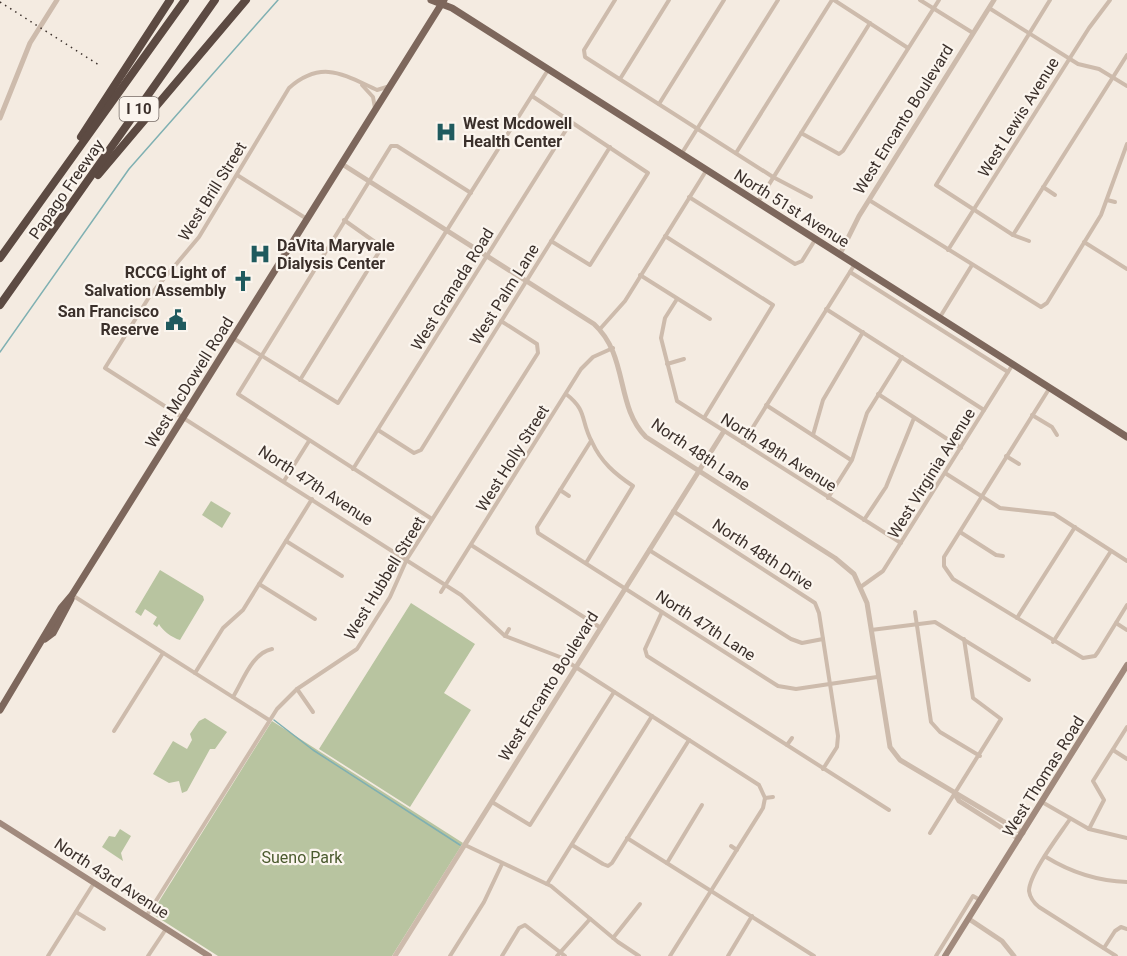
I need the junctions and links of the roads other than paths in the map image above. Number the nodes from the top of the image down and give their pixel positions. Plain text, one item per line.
1 (57, 0) edge
2 (170, 0) edge
3 (185, 0) edge
4 (215, 0) edge
5 (246, 0) edge
6 (431, 0) edge
7 (615, 0) edge
8 (669, 0) edge
9 (724, 0) edge
10 (778, 0) edge
11 (833, 0) edge
12 (920, 0) edge
13 (939, 0) edge
14 (994, 0) edge
15 (1050, 0) edge
16 (1110, 0) edge
17 (443, 1) edge
18 (989, 8) junction
19 (934, 9) junction
20 (870, 23) junction
21 (973, 33) junction
22 (1029, 33) junction
23 (908, 48) junction
24 (1127, 55) edge
25 (1069, 58) junction
26 (549, 69) junction
27 (1112, 77) junction
28 (620, 79) junction
29 (359, 82) junction
30 (390, 86) junction
31 (1127, 86) edge
32 (532, 96) junction
33 (659, 104) junction
34 (374, 112) junction
35 (0, 118) edge
36 (571, 122) junction
37 (698, 129) junction
38 (801, 133) junction
39 (1127, 145) edge
40 (610, 147) junction
41 (736, 153) junction
42 (682, 154) junction
43 (342, 164) junction
44 (707, 170) junction
45 (237, 175) junction
46 (773, 177) junction
47 (369, 181) junction
48 (1043, 187) junction
49 (471, 193) junction
50 (1055, 195) dead end
51 (689, 197) junction
52 (811, 197) dead end
53 (869, 200) junction
54 (1107, 200) junction
55 (40, 202) junction
56 (757, 202) junction
57 (1115, 202) dead end
58 (973, 210) junction
59 (63, 217) junction
60 (307, 219) junction
61 (344, 220) junction
62 (447, 231) junction
63 (1013, 235) junction
64 (665, 236) junction
65 (816, 239) junction
66 (551, 241) junction
67 (1029, 241) dead end
68 (1084, 242) junction
69 (948, 250) junction
70 (840, 254) junction
71 (486, 256) junction
72 (0, 258) edge
73 (855, 264) junction
74 (972, 265) junction
75 (1127, 269) edge
76 (850, 272) junction
77 (640, 275) junction
78 (526, 281) junction
79 (677, 299) junction
80 (0, 305) edge
81 (826, 309) junction
82 (939, 318) junction
83 (710, 319) dead end
84 (501, 321) junction
85 (600, 329) junction
86 (863, 332) junction
87 (233, 337) junction
88 (613, 348) junction
89 (260, 355) junction
90 (902, 357) junction
91 (684, 359) dead end
92 (667, 364) junction
93 (1012, 364) junction
94 (105, 368) joint
95 (1008, 372) junction
96 (300, 380) junction
97 (1050, 388) junction
98 (565, 394) junction
99 (878, 394) junction
100 (766, 405) junction
101 (984, 410) junction
102 (1032, 415) junction
103 (184, 416) junction
104 (704, 418) junction
105 (914, 418) junction
106 (378, 430) junction
107 (724, 431) junction
108 (813, 435) junction
109 (1057, 435) dead end
110 (1127, 437) edge
111 (309, 441) junction
112 (591, 441) junction
113 (742, 443) junction
114 (961, 448) junction
115 (1006, 456) junction
116 (852, 460) junction
117 (1019, 464) dead end
118 (353, 469) junction
119 (698, 471) junction
120 (945, 473) junction
121 (284, 481) junction
122 (560, 490) junction
123 (569, 496) dead end
124 (982, 496) junction
125 (828, 498) junction
126 (312, 499) junction
127 (673, 511) junction
128 (432, 519) junction
129 (864, 520) junction
130 (1075, 527) junction
131 (960, 532) junction
132 (286, 541) junction
133 (901, 543) junction
134 (471, 545) junction
135 (650, 550) junction
136 (1110, 551) junction
137 (1003, 556) dead end
138 (407, 559) junction
139 (1127, 561) edge
140 (586, 563) junction
141 (342, 576) dead end
142 (259, 584) junction
143 (446, 585) junction
144 (862, 586) junction
145 (625, 588) junction
146 (441, 592) dead end
147 (72, 596) junction
148 (1127, 605) edge
149 (662, 612) junction
150 (915, 612) dead end
151 (1017, 618) junction
152 (315, 619) dead end
153 (1116, 623) junction
154 (916, 624) junction
155 (601, 628) junction
156 (509, 629) dead end
157 (871, 630) junction
158 (1127, 630) edge
159 (505, 636) junction
160 (824, 639) junction
161 (964, 639) junction
162 (1053, 642) junction
163 (272, 649) dead end
164 (163, 653) junction
165 (1127, 665) edge
166 (576, 667) junction
167 (195, 673) junction
168 (877, 677) junction
169 (1029, 680) dead end
170 (831, 684) junction
171 (297, 690) junction
172 (614, 692) junction
173 (233, 697) junction
174 (0, 710) edge
175 (313, 712) dead end
176 (652, 716) junction
177 (269, 720) junction
178 (1127, 727) edge
179 (114, 731) dead end
180 (792, 738) dead end
181 (689, 740) junction
182 (787, 746) junction
183 (1113, 750) junction
184 (980, 756) junction
185 (1127, 759) edge
186 (823, 769) junction
187 (955, 795) junction
188 (772, 797) dead end
189 (765, 798) junction
190 (492, 802) junction
191 (1042, 802) junction
192 (702, 805) dead end
193 (889, 810) dead end
194 (1070, 819) junction
195 (0, 823) edge
196 (1089, 829) junction
197 (930, 833) dead end
198 (1021, 836) junction
199 (1127, 837) edge
200 (627, 838) junction
201 (465, 845) junction
202 (572, 845) junction
203 (731, 846) dead end
204 (737, 850) junction
205 (1046, 857) junction
206 (666, 863) junction
207 (502, 864) junction
208 (1127, 882) edge
209 (94, 883) junction
210 (547, 884) junction
211 (711, 891) junction
212 (981, 901) junction
213 (640, 903) dead end
214 (76, 912) junction
215 (146, 916) junction
216 (752, 916) junction
217 (590, 918) junction
218 (969, 919) junction
219 (166, 928) junction
220 (104, 929) dead end
221 (1127, 929) edge
222 (613, 939) junction
223 (1104, 948) junction
224 (558, 954) edge
225 (48, 956) edge
226 (148, 956) edge
227 (209, 956) edge
228 (395, 956) edge
229 (450, 956) edge
230 (502, 956) edge
231 (565, 956) edge
232 (639, 956) edge
233 (670, 956) edge
234 (728, 956) edge
235 (814, 956) edge
236 (936, 956) edge
237 (945, 956) edge
238 (1014, 956) edge
239 (1116, 956) edge

1 - 35 street
2 - 55 highway
3 - 55 highway, Papago Freeway / I 10
4 - 59 highway, Papago Freeway / I 10
5 - 59 highway
6 - 17 main road, North 51st Avenue
7 - 28 street
8 - 28 street
9 - 33 street
10 - 37 street
11 - 20 street
11 - 41 street
12 - 19 street
13 - 19 street
14 - 18 street, West Encanto Boulevard
15 - 22 street
16 - 25 street, West Lewis Avenue
17 - 26 main road, North 51st Avenue
17 - 30 main road, West McDowell Road
18 - 21 street, West Encanto Boulevard
18 - 22 street
19 - 21 street
19 - 23 street
20 - 23 street
20 - 38 street
21 - 53 street, West Encanto Boulevard
22 - 25 street
22 - 58 street
23 - 38 street
24 - 27 street
25 - 27 street
25 - 58 street, West Lewis Avenue
26 - 32 street
26 - 42 main road, North 51st Avenue
27 - 31 street
27 - 48 street
28 - 33 street
29 - 30 street
29 - 34 street
29 - 45 street, West Brill Street
30 - 34 main road, West McDowell Road
32 - 36 street
32 - 49 street
33 - 37 street
34 - 43 main road, West McDowell Road
36 - 40 street
36 - 71 street, West Granada Road
37 - 41 street
37 - 42 street
38 - 46 street
39 - 54 street
40 - 66 street, West Palm Lane
40 - 66 street
41 - 46 street
42 - 44 main road, North 51st Avenue
43 - 47 street, North 48th Lane
43 - 60 main road, West McDowell Road
44 - 51 street
44 - 56 main road, North 51st Avenue
45 - 60 street
45 - 94 street, West Brill Street
46 - 52 street
46 - 56 street
47 - 49 street
47 - 61 street
47 - 62 street, North 48th Lane
48 - 50 street
48 - 63 street
49 - 62 street
51 - 64 street
51 - 65 street
53 - 69 street
53 - 70 street, West Encanto Boulevard
54 - 57 street
54 - 68 street
55 - 72 highway, Papago Freeway / I 10
56 - 65 main road, North 51st Avenue
58 - 63 street
58 - 69 street, West Lewis Avenue
59 - 80 highway, Papago Freeway / I 10
60 - 87 main road, West McDowell Road
61 - 89 street
61 - 96 street
62 - 71 street, North 48th Lane
62 - 96 street
63 - 67 street
64 - 77 street
64 - 104 street
65 - 70 main road, North 51st Avenue
66 - 78 street, West Palm Lane
68 - 74 street
68 - 75 street
69 - 74 street
70 - 73 main road, North 51st Avenue
71 - 78 street, North 48th Lane
71 - 106 street, West Granada Road
73 - 76 street
73 - 82 main road, North 51st Avenue
74 - 82 street
76 - 81 street
76 - 95 street, North 51st Avenue
77 - 79 street
77 - 85 street
78 - 84 street, West Palm Lane
78 - 85 street, North 48th Lane
79 - 83 street
79 - 92 street, North 49th Avenue
81 - 86 street
81 - 100 street
82 - 93 main road, North 51st Avenue
84 - 106 street, West Palm Lane
84 - 128 street, West Hubbell Street
85 - 88 street, North 48th Lane
86 - 90 street
86 - 108 street
87 - 89 street
87 - 103 main road, West McDowell Road
88 - 98 street, West Holly Street
88 - 119 street, North 48th Lane
89 - 96 street
89 - 111 street
90 - 99 street
90 - 101 street
91 - 92 street
92 - 104 street, North 49th Avenue
93 - 95 street, West Virginia Avenue
93 - 97 main road, North 51st Avenue
94 - 103 street, North 47th Avenue
95 - 101 street, West Virginia Avenue
97 - 102 street
97 - 110 main road, North 51st Avenue
98 - 112 street
98 - 134 street, West Holly Street
99 - 105 street
99 - 116 street
100 - 108 street
100 - 113 street
101 - 114 street, West Virginia Avenue
102 - 109 street
102 - 115 street
103 - 121 street, North 47th Avenue
103 - 147 main road, West McDowell Road
104 - 107 street, North 49th Avenue
105 - 114 street
105 - 129 street
106 - 118 street, West Granada Road
107 - 113 street, North 49th Avenue
107 - 119 street, West Encanto Boulevard
108 - 116 street
111 - 118 street
111 - 121 street
112 - 122 street
112 - 140 street
113 - 125 street, North 49th Avenue
114 - 120 street, West Virginia Avenue
115 - 117 street
115 - 124 street
116 - 125 street
118 - 128 street
119 - 127 street, West Encanto Boulevard
119 - 144 street, North 48th Lane
120 - 124 street
120 - 133 street, West Virginia Avenue
121 - 126 street, North 47th Avenue
122 - 123 street
122 - 140 street, North 47th Lane
124 - 130 street
124 - 131 street
125 - 129 street, North 49th Avenue
126 - 132 street
126 - 138 street, North 47th Avenue
127 - 135 street, West Encanto Boulevard
127 - 160 street, North 48th Drive
128 - 138 street, West Hubbell Street
129 - 133 street, North 49th Avenue
130 - 136 street
130 - 151 street
131 - 137 street
131 - 151 street
132 - 141 street
132 - 142 street
133 - 144 street, West Virginia Avenue
134 - 143 street, West Holly Street
134 - 155 street
135 - 145 street, West Encanto Boulevard
135 - 160 street
136 - 139 street
136 - 162 street
138 - 143 street, North 47th Avenue
138 - 171 street, West Hubbell Street
140 - 145 street, North 47th Lane
142 - 152 street
142 - 167 street
143 - 146 street, West Holly Street
143 - 159 street, North 47th Avenue
144 - 157 street, North 48th Lane
145 - 149 street, North 47th Lane
145 - 155 street, West Encanto Boulevard
147 - 164 street
147 - 174 main road, West McDowell Road
148 - 153 street
149 - 170 street, North 47th Lane
149 - 182 street
150 - 154 street
151 - 162 street
153 - 158 street
153 - 162 street
154 - 157 street
154 - 161 street
154 - 184 street
155 - 166 street, West Encanto Boulevard
156 - 159 street
157 - 168 street, North 48th Lane
159 - 166 street, North 47th Avenue
160 - 170 street, North 48th Drive
161 - 169 street
161 - 184 street
163 - 173 street
164 - 167 street
164 - 179 street
165 - 191 main road, West Thomas Road
166 - 172 street, North 47th Avenue
166 - 190 street, West Encanto Boulevard
167 - 173 street
168 - 170 street, North 47th Lane
168 - 187 street, North 48th Lane
170 - 186 street, North 48th Drive
171 - 175 street
171 - 177 street, West Hubbell Street
172 - 176 street, North 47th Avenue
172 - 190 street
173 - 177 street
176 - 181 street, North 47th Avenue
176 - 202 street
177 - 215 street, West Hubbell Street
178 - 183 street
180 - 182 street
181 - 189 street, North 47th Avenue
181 - 200 street
182 - 186 street
183 - 185 street
183 - 196 street
184 - 187 street
186 - 193 street
187 - 197 street
187 - 198 street, North 48th Lane
188 - 189 street
189 - 204 street
190 - 201 street, West Encanto Boulevard
191 - 194 street
191 - 198 main road, West Thomas Road
192 - 206 street
194 - 196 street
194 - 205 street
195 - 209 main road, North 43rd Avenue
196 - 199 street
198 - 212 main road, West Thomas Road
200 - 202 street
200 - 206 street
201 - 207 street
201 - 228 street, West Encanto Boulevard
202 - 210 street
203 - 204 street
204 - 211 street
205 - 208 street
205 - 223 street
206 - 211 street
207 - 210 street
207 - 229 street
209 - 214 street
209 - 215 main road, North 43rd Avenue
210 - 217 street
211 - 216 street
211 - 233 street
212 - 218 main road, West Thomas Road
212 - 236 street, West Thomas Road
213 - 222 street
214 - 220 street
214 - 225 street
215 - 219 main road, North 43rd Avenue
216 - 234 street
216 - 235 street
217 - 222 street
217 - 224 street
218 - 237 main road, West Thomas Road
218 - 238 street
219 - 226 street
219 - 227 main road, North 43rd Avenue
221 - 223 street
222 - 232 street
223 - 239 street
224 - 230 street
224 - 231 street

